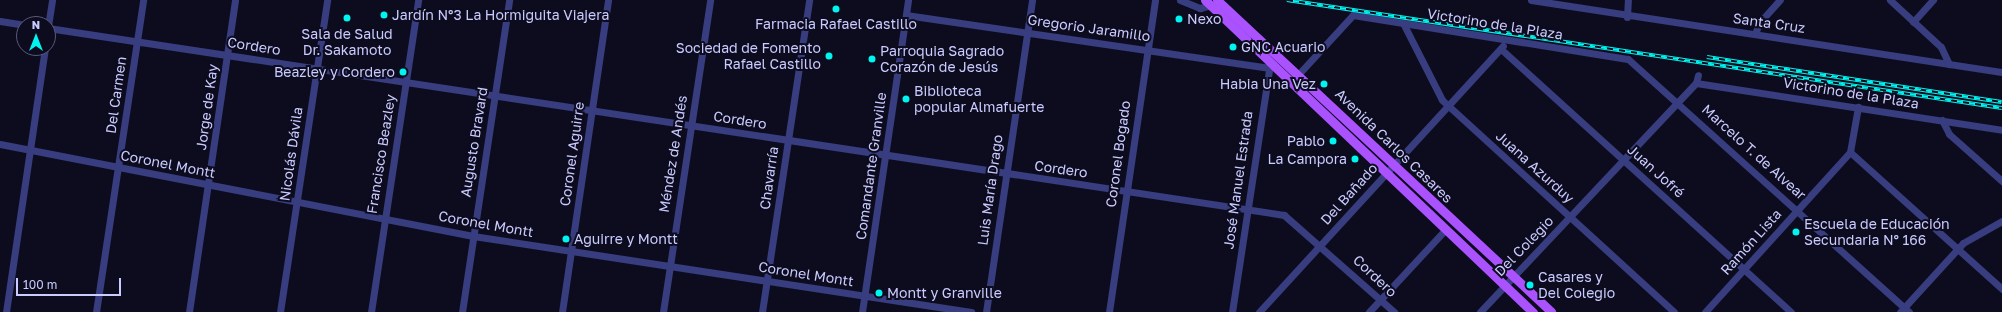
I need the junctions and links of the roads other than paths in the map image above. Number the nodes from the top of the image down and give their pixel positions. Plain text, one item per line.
1 (52, 0) edge
2 (143, 0) edge
3 (235, 0) edge
4 (327, 0) edge
5 (418, 0) edge
6 (509, 0) edge
7 (608, 0) edge
8 (710, 0) edge
9 (809, 0) edge
10 (908, 0) edge
11 (1032, 0) edge
12 (1155, 0) edge
13 (1180, 0) edge
14 (1531, 0) edge
15 (1628, 0) edge
16 (1780, 0) edge
17 (1890, 0) edge
18 (1933, 0) edge
19 (1211, 2) edge
20 (906, 14) junction
21 (50, 16) edge
22 (1627, 17) junction
23 (0, 21) edge
24 (1913, 22) junction
25 (16, 23) edge
26 (1403, 23) junction
27 (56, 28) edge
28 (1027, 32) junction
29 (1755, 34) junction
30 (1504, 40) junction
31 (136, 42) junction
32 (1147, 49) junction
33 (1502, 50) junction
34 (227, 55) junction
35 (44, 56) edge
36 (1632, 61) joint
37 (1273, 62) junction
38 (1950, 64) junction
39 (316, 69) junction
40 (2002, 72) edge
41 (1698, 75) dead end
42 (1295, 78) junction
43 (406, 82) junction
44 (1696, 83) junction
45 (494, 96) junction
46 (1677, 100) junction
47 (1448, 106) junction
48 (1858, 107) junction
49 (592, 111) junction
50 (1942, 120) junction
51 (691, 126) junction
52 (2002, 130) edge
53 (788, 140) junction
54 (0, 144) edge
55 (30, 150) junction
56 (1850, 152) junction
57 (885, 155) junction
58 (1623, 159) junction
59 (1393, 165) junction
60 (119, 167) junction
61 (1385, 172) junction
62 (1005, 174) junction
63 (2002, 181) edge
64 (209, 186) junction
65 (1126, 191) junction
66 (297, 202) junction
67 (1247, 209) junction
68 (1798, 210) junction
69 (1571, 217) junction
70 (384, 218) junction
71 (2002, 221) edge
72 (1444, 231) junction
73 (473, 236) junction
74 (1320, 244) junction
75 (1958, 248) junction
76 (571, 252) junction
77 (670, 266) junction
78 (1744, 269) junction
79 (1514, 278) junction
80 (767, 281) junction
81 (1504, 285) junction
82 (2002, 289) edge
83 (864, 296) junction
84 (1381, 300) junction
85 (1904, 310) edge
86 (0, 311) edge
87 (7, 312) edge
88 (96, 312) edge
89 (189, 312) edge
90 (280, 312) edge
91 (371, 312) edge
92 (462, 312) edge
93 (562, 312) edge
94 (663, 312) edge
95 (762, 312) edge
96 (862, 312) edge
97 (971, 312) edge
98 (986, 312) edge
99 (1109, 312) edge
100 (1232, 312) edge
101 (1259, 312) edge
102 (1370, 312) edge
103 (1394, 312) edge
104 (1480, 312) edge
105 (1533, 312) edge
106 (1551, 312) edge
107 (1674, 312) edge
108 (1705, 312) edge
109 (1791, 312) edge

1 - 21 street
2 - 31 street, Del Carmen
3 - 34 street, Jorge de Kay
4 - 39 street, Nicolás Dávila
5 - 43 street, Francisco Beazley
6 - 45 street, Augusto Bravard
7 - 49 street, Coronel Aguirre
8 - 51 street, Méndez de Andés
9 - 53 street, Chavarría
10 - 20 street, Comandante Granville
11 - 28 street, Luis María Drago
12 - 32 street, Coronel Bogado
13 - 19 street
14 - 22 street, Santa Cruz
15 - 22 street
16 - 29 street
17 - 24 street
18 - 24 street
19 - 37 main road, Avenida Carlos Casares
20 - 28 street, Gregorio Jaramillo
20 - 57 street, Comandante Granville
22 - 29 street, Santa Cruz
23 - 25 street
24 - 38 street
26 - 30 street, Victorino de la Plaza
26 - 42 street, Victorino de la Plaza
26 - 47 street, Juana Azurduy
27 - 31 street, Cordero
28 - 32 street, Gregorio Jaramillo
28 - 62 street, Luis María Drago
29 - 38 street, Santa Cruz
30 - 33 street
30 - 36 street, Victorino de la Plaza
31 - 34 street, Cordero
31 - 60 street, Del Carmen
32 - 37 street, Gregorio Jaramillo
32 - 65 street, Coronel Bogado
33 - 47 street, Del Bañado
33 - 58 street, Juan Jofré
34 - 39 street, Cordero
34 - 64 street, Jorge de Kay
35 - 55 street
36 - 46 street, Marcelo T. de Alvear
37 - 42 main road, Avenida Carlos Casares
37 - 67 street, José Manuel Estrada
38 - 40 street, Santa Cruz
39 - 43 street, Cordero
39 - 66 street, Nicolás Dávila
41 - 44 street
42 - 59 main road, Avenida Carlos Casares
42 - 61 main road, Avenida Carlos Casares
43 - 45 street, Cordero
43 - 70 street, Francisco Beazley
44 - 46 street, Del Colegio
44 - 48 street, Victorino de la Plaza
45 - 49 street, Cordero
45 - 73 street, Augusto Bravard
46 - 58 street, Del Colegio
46 - 68 street, Marcelo T. de Alvear
47 - 59 street, Del Bañado
47 - 69 street, Juana Azurduy
48 - 50 street, Victorino de la Plaza
48 - 56 street
49 - 51 street, Cordero
49 - 76 street, Coronel Aguirre
50 - 52 street, Victorino de la Plaza
50 - 63 street
51 - 53 street, Cordero
51 - 77 street, Méndez de Andés
53 - 57 street, Cordero
53 - 80 street, Chavarría
54 - 55 street, Coronel Montt
55 - 60 street, Coronel Montt
55 - 87 street
56 - 68 street, Ramón Lista
56 - 75 street
57 - 62 street, Cordero
57 - 83 street, Comandante Granville
58 - 69 street, Del Colegio
58 - 78 street, Juan Jofré
59 - 61 street, Del Bañado
59 - 79 main road, Avenida Carlos Casares
60 - 64 street, Coronel Montt
60 - 88 street, Del Carmen
61 - 72 main road, Avenida Carlos Casares
61 - 74 street, Del Bañado
62 - 65 street, Cordero
62 - 98 street, Luis María Drago
64 - 66 street, Coronel Montt
64 - 89 street, Jorge de Kay
65 - 67 street, Cordero
65 - 99 street, Coronel Bogado
66 - 70 street, Coronel Montt
66 - 90 street, Nicolás Dávila
67 - 74 street, Cordero
67 - 100 street, José Manuel Estrada
68 - 78 street, Ramón Lista
68 - 85 street, Marcelo T. de Alvear
69 - 79 street, Del Colegio
69 - 107 street, Juana Azurduy
70 - 73 street, Coronel Montt
70 - 91 street, Francisco Beazley
71 - 75 street
72 - 81 main road, Avenida Carlos Casares
72 - 84 street
73 - 76 street, Coronel Montt
73 - 92 street, Augusto Bravard
74 - 84 street, Cordero
74 - 101 street, Del Bañado
75 - 82 street
75 - 85 street
76 - 77 street, Coronel Montt
76 - 93 street, Coronel Aguirre
77 - 80 street, Coronel Montt
77 - 94 street, Méndez de Andés
78 - 108 street, Ramón Lista
78 - 109 street, Juan Jofré
79 - 81 street, Del Colegio
79 - 106 main road, Avenida Carlos Casares
80 - 83 street, Coronel Montt
80 - 95 street, Chavarría
81 - 104 street, Del Colegio
81 - 105 main road, Avenida Carlos Casares
83 - 96 street, Comandante Granville
83 - 97 street, Coronel Montt
84 - 102 street
84 - 103 street, Cordero
86 - 87 street

